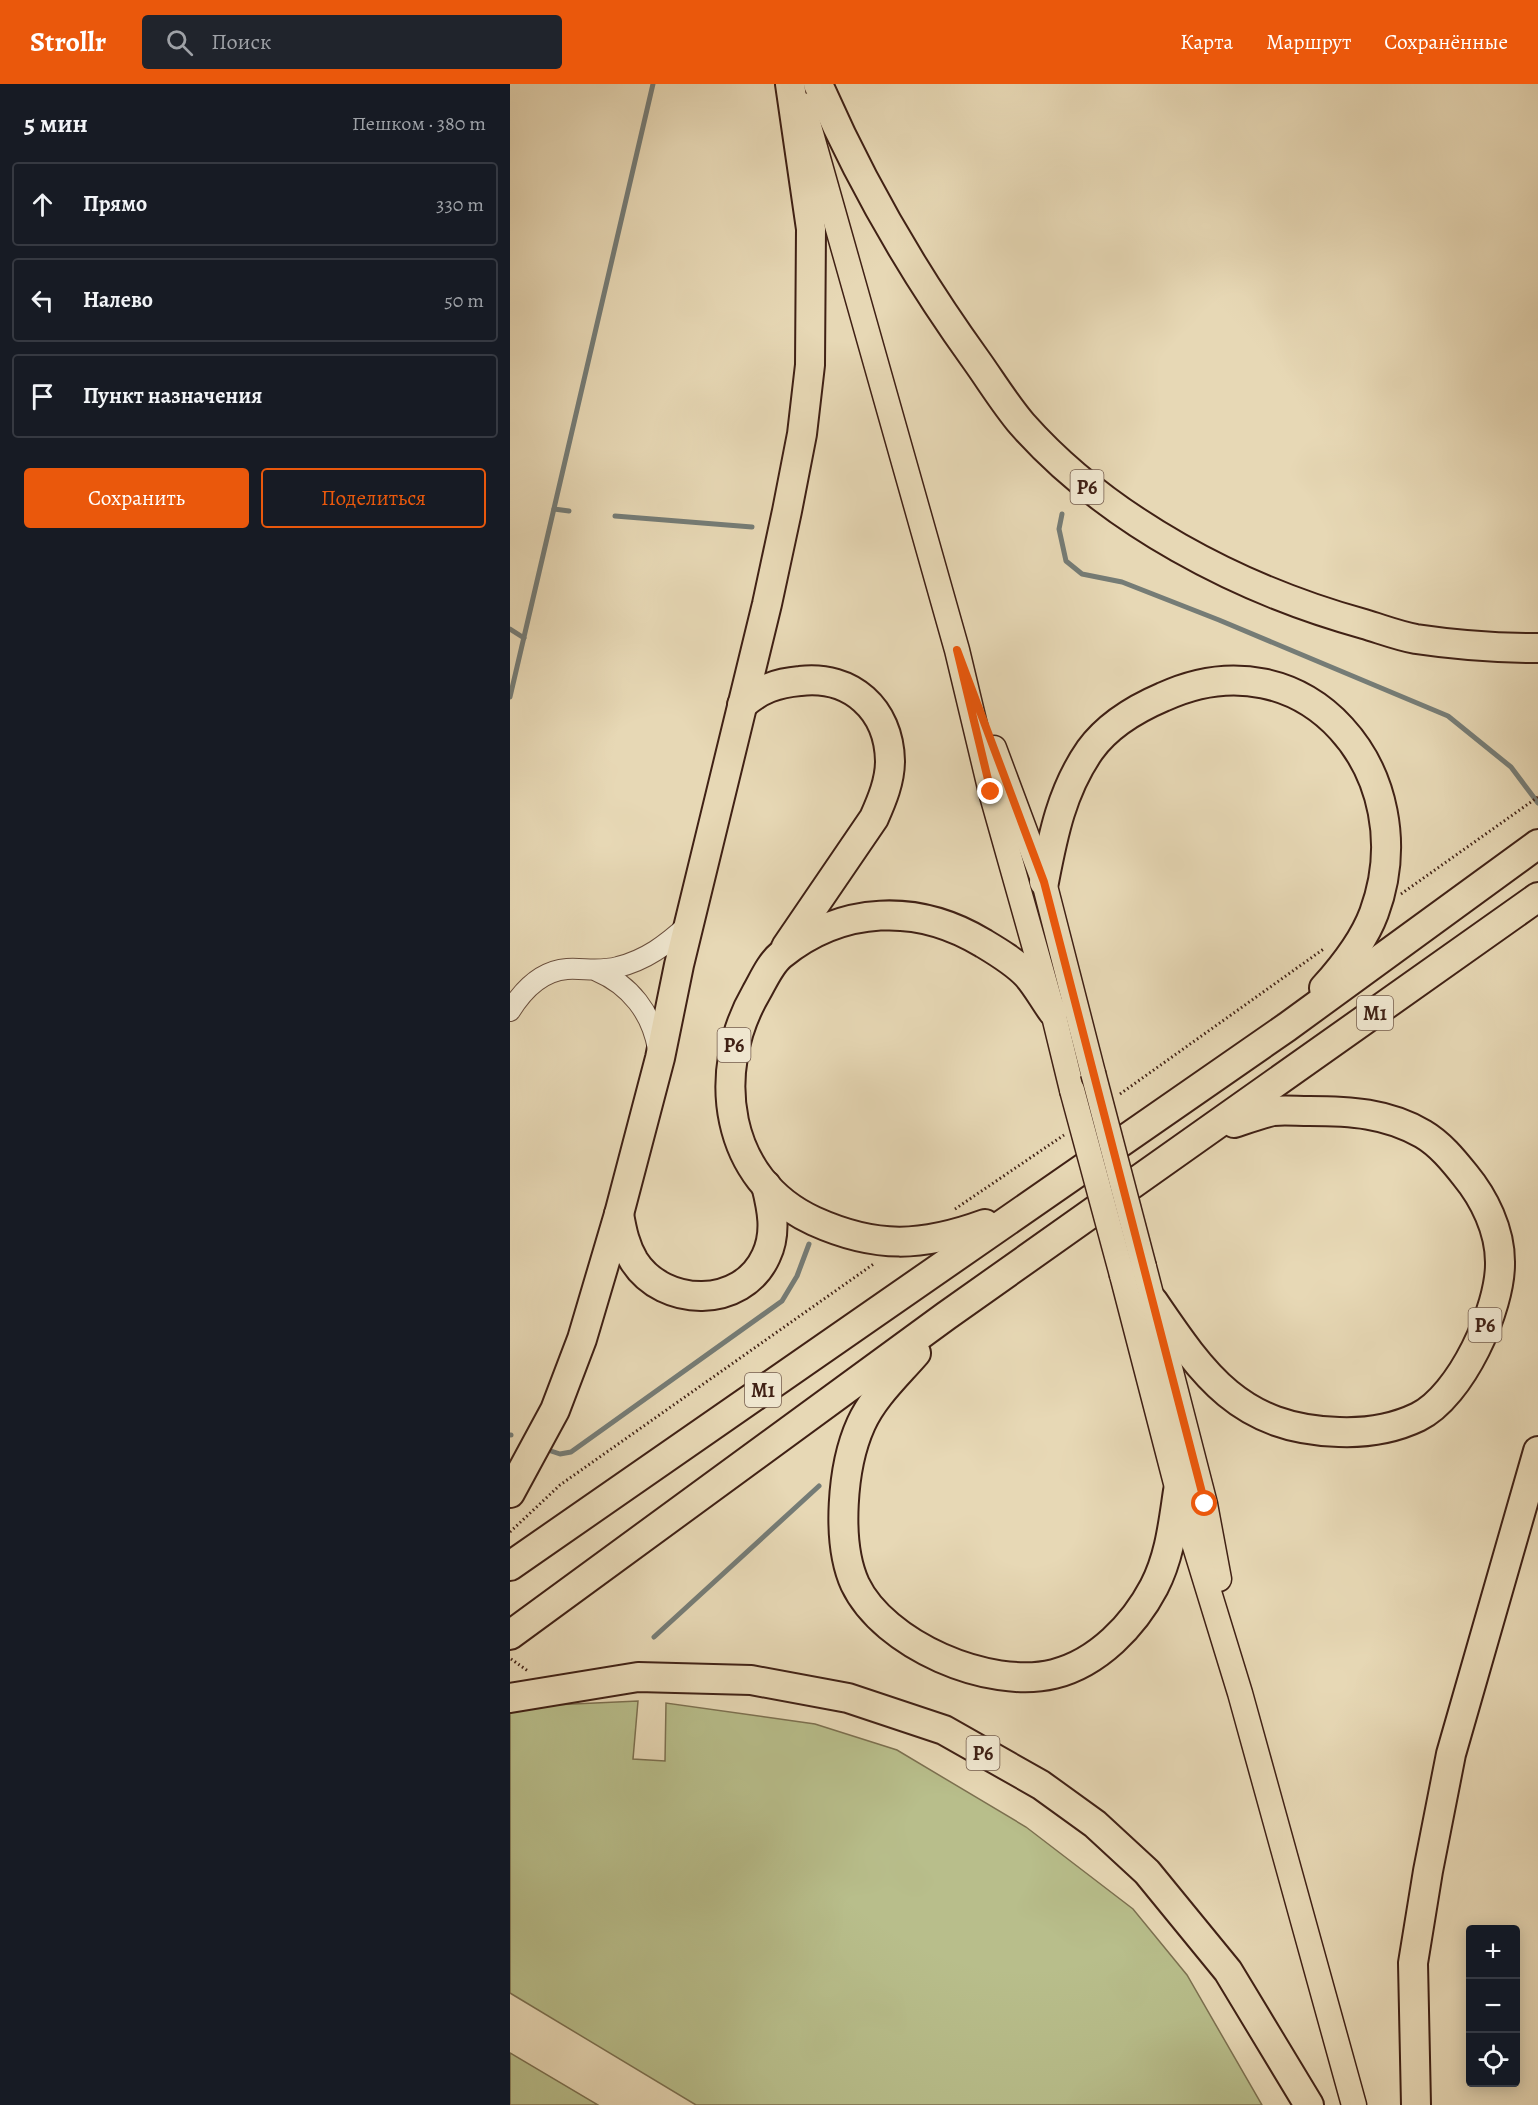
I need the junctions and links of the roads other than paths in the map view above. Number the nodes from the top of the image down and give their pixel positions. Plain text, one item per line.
1 (790, 84) edge
2 (797, 84) edge
3 (818, 84) edge
4 (1538, 648) edge
5 (957, 650) junction
6 (742, 705) junction
7 (1538, 844) edge
8 (1044, 882) junction
9 (1538, 897) edge
10 (688, 925) junction
11 (780, 956) junction
12 (597, 971) junction
13 (510, 1011) edge
14 (1053, 1012) junction
15 (1287, 1027) junction
16 (660, 1058) junction
17 (1211, 1130) junction
18 (766, 1185) junction
19 (619, 1214) junction
20 (1015, 1214) junction
21 (1152, 1301) junction
22 (946, 1316) junction
23 (1538, 1451) edge
24 (1178, 1491) junction
25 (510, 1493) edge
26 (510, 1566) edge
27 (510, 1635) edge
28 (1240, 1693) junction
29 (510, 1698) edge
30 (1309, 2105) edge
31 (1354, 2105) edge
32 (1416, 2105) edge

1 - 6 highway, Р6
2 - 5 main road, Р6
3 - 4 highway, Р6
5 - 8 main road, Р6
5 - 14 main road, Р6
6 - 10 highway, Р6
6 - 11 highway, Р6
7 - 15 highway, М1
8 - 15 highway, Р6
8 - 21 main road, Р6, bridge
9 - 17 highway, М1
10 - 12 street
10 - 16 highway, Р6
11 - 14 highway, Р6
11 - 18 highway, Р6
12 - 13 street
12 - 16 street
14 - 24 main road, Р6, bridge
15 - 20 highway, М1
16 - 19 highway, Р6
17 - 21 highway, Р6
17 - 22 highway, М1
18 - 19 highway, Р6
18 - 20 highway, Р6
19 - 25 highway, Р6
20 - 26 highway, М1
21 - 28 main road, Р6
22 - 24 highway, Р6
22 - 27 highway, М1
23 - 32 highway
24 - 28 main road, Р6
28 - 31 main road, Р6
29 - 30 highway, Р6

